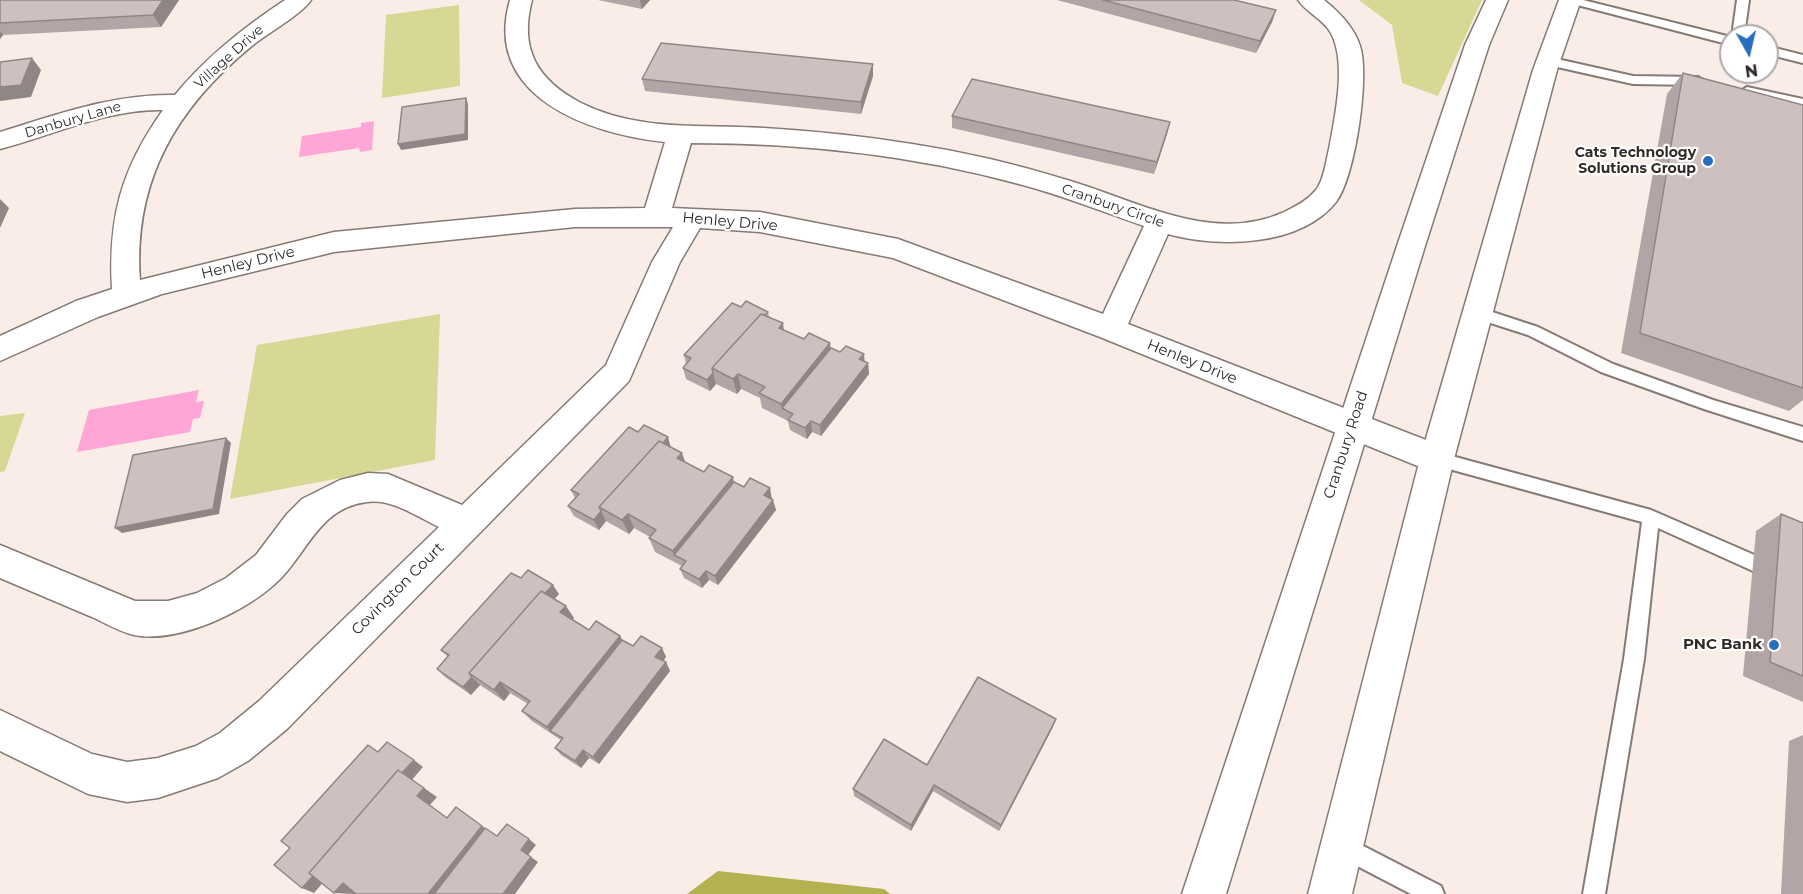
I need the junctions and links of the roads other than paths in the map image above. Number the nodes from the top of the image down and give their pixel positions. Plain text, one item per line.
1 (300, 0) edge
2 (520, 0) edge
3 (1309, 0) edge
4 (1497, 0) edge
5 (1570, 0) edge
6 (1743, 0) edge
7 (1740, 24) edge
8 (1719, 38) edge
9 (1779, 53) edge
10 (1803, 59) edge
11 (1548, 61) junction
12 (1710, 83) edge
13 (1732, 88) edge
14 (182, 103) junction
15 (1803, 103) edge
16 (680, 135) junction
17 (0, 141) edge
18 (656, 218) junction
19 (692, 219) junction
20 (1160, 222) junction
21 (127, 296) junction
22 (1477, 313) junction
23 (1111, 329) junction
24 (0, 349) edge
25 (1352, 427) junction
26 (1803, 434) edge
27 (1437, 459) junction
28 (1651, 517) junction
29 (465, 522) junction
30 (0, 561) edge
31 (1753, 563) dead end
32 (0, 730) edge
33 (1341, 846) junction
34 (1204, 894) edge
35 (1330, 894) edge
36 (1433, 894) edge
37 (1594, 894) edge

1 - 14 street, Village Drive
2 - 16 street, Cranbury Circle
3 - 20 street, Cranbury Circle
4 - 25 street, Cranbury Road
5 - 8 lane
5 - 11 street
6 - 7 lane
9 - 10 lane
11 - 12 lane
11 - 22 street
13 - 15 lane
14 - 17 street, Danbury Lane
14 - 21 street, Village Drive
16 - 18 street
16 - 20 street, Cranbury Circle
18 - 19 street, Henley Drive
18 - 21 street, Henley Drive
19 - 23 street, Henley Drive
19 - 29 street, Covington Court
20 - 23 street
21 - 24 street, Henley Drive
22 - 26 lane
22 - 27 street
23 - 25 street, Henley Drive
25 - 27 street, Henley Drive
25 - 34 street, Cranbury Road
27 - 28 lane
27 - 33 street
28 - 31 lane
28 - 37 lane
29 - 30 street
29 - 32 street, Covington Court
33 - 35 street
33 - 36 lane

